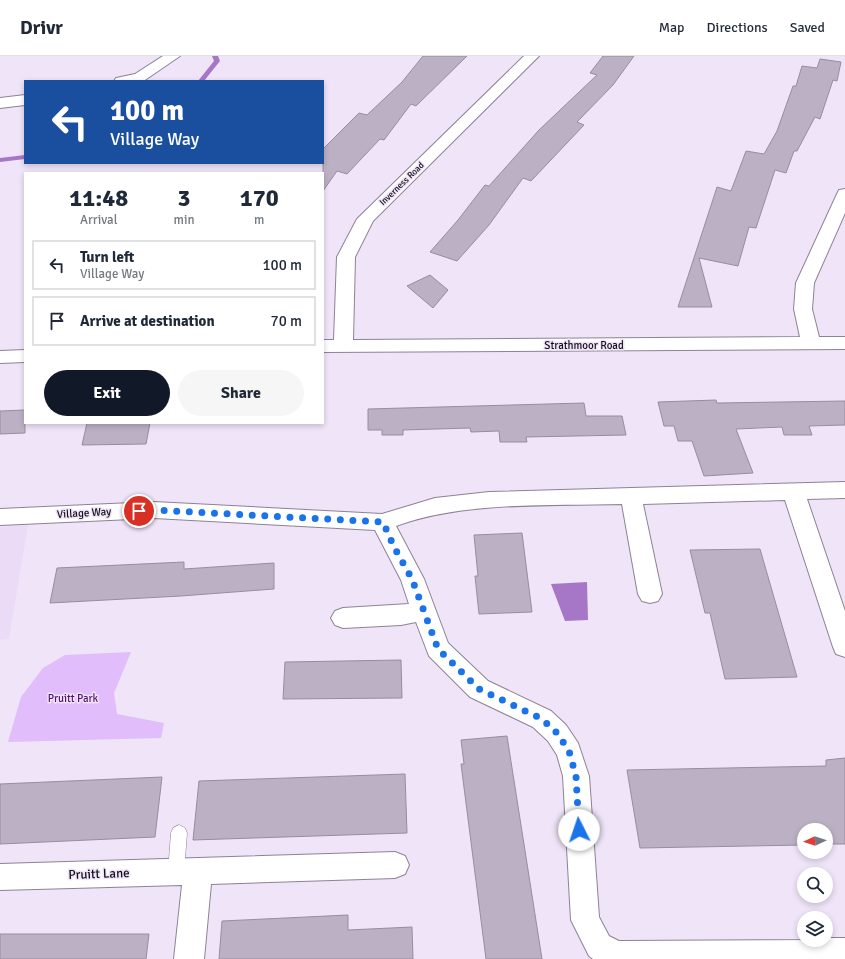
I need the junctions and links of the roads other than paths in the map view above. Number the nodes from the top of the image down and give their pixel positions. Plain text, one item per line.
1 (173, 56) edge
2 (532, 56) edge
3 (126, 80) edge
4 (24, 100) edge
5 (0, 103) edge
6 (845, 194) edge
7 (845, 343) edge
8 (811, 344) junction
9 (324, 346) edge
10 (344, 346) junction
11 (24, 356) edge
12 (0, 357) edge
13 (845, 490) edge
14 (793, 491) junction
15 (631, 496) junction
16 (0, 517) edge
17 (383, 522) junction
18 (650, 594) dead end
19 (423, 611) junction
20 (343, 618) dead end
21 (845, 647) edge
22 (179, 833) dead end
23 (395, 865) dead end
24 (187, 871) junction
25 (0, 877) edge
26 (845, 953) edge
27 (189, 959) edge

1 - 3 street
2 - 10 street, Inverness Road
4 - 5 street
6 - 8 street
7 - 8 street, Strathmoor Road
8 - 10 street, Strathmoor Road
9 - 10 street, Strathmoor Road
11 - 12 street
13 - 14 street
14 - 15 street
14 - 21 street
15 - 17 street
15 - 18 street
16 - 17 street, Village Way
17 - 19 street
19 - 20 street
19 - 26 street
22 - 24 lane
23 - 24 street, Pruitt Lane
24 - 25 street, Pruitt Lane
24 - 27 street

